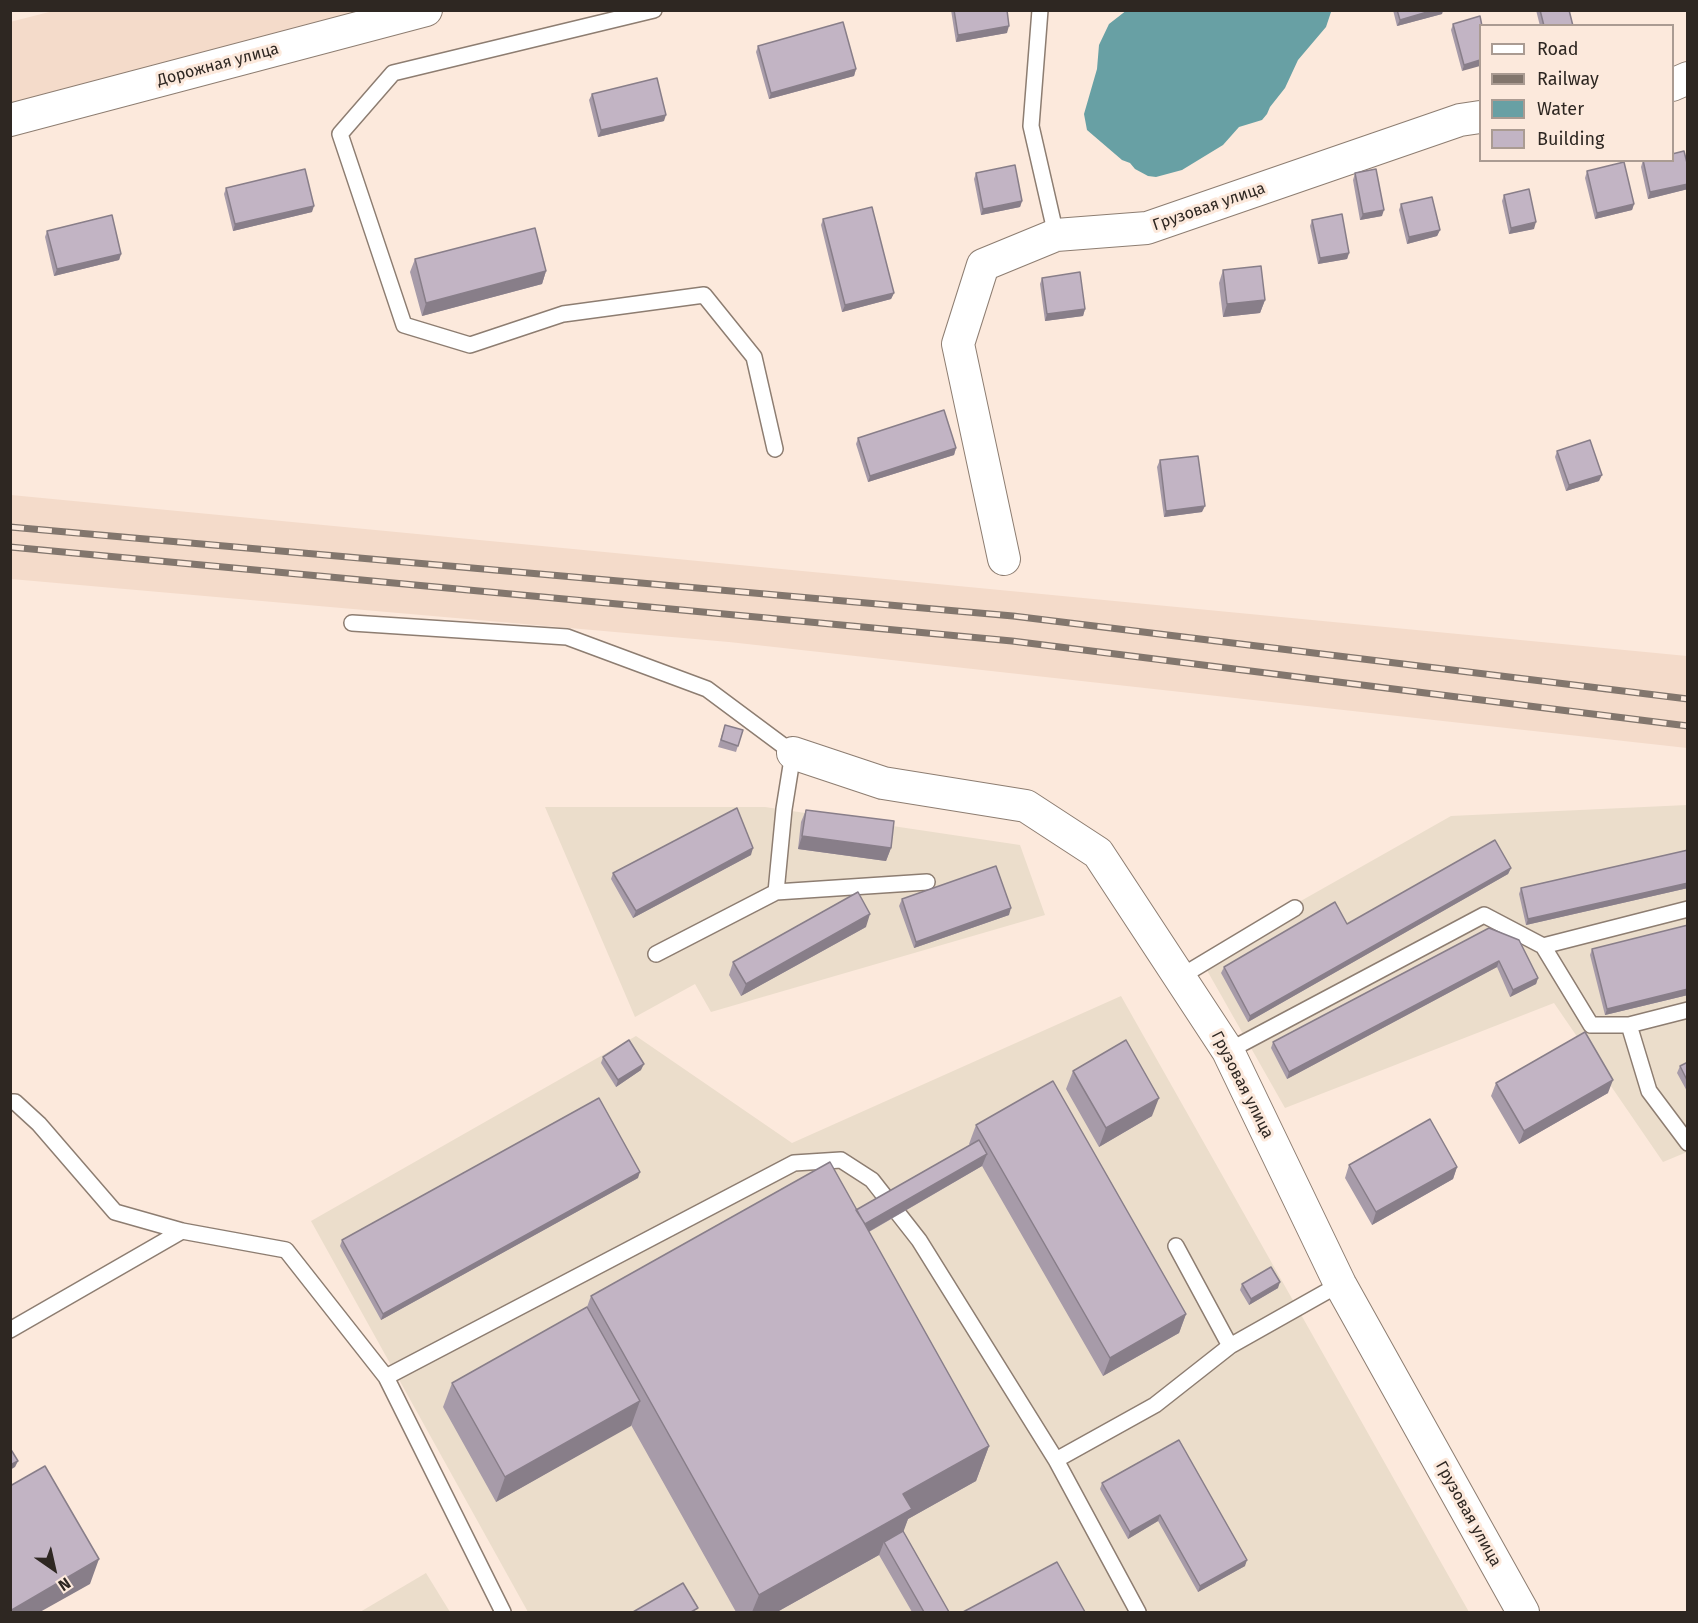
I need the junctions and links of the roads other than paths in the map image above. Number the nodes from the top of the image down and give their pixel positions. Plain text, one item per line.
1 (426, 10) edge
2 (654, 10) edge
3 (1040, 10) edge
4 (1688, 78) edge
5 (1674, 84) edge
6 (1479, 117) edge
7 (10, 120) edge
8 (1056, 235) junction
9 (775, 449) dead end
10 (1004, 558) dead end
11 (352, 623) dead end
12 (794, 753) junction
13 (927, 882) dead end
14 (776, 892) junction
15 (1295, 908) dead end
16 (1688, 909) edge
17 (1543, 946) junction
18 (656, 954) dead end
19 (1180, 977) junction
20 (1688, 1010) edge
21 (1629, 1025) junction
22 (1228, 1051) junction
23 (10, 1102) edge
24 (1688, 1143) edge
25 (182, 1231) junction
26 (1176, 1246) dead end
27 (1340, 1284) junction
28 (10, 1330) edge
29 (1230, 1346) junction
30 (386, 1377) junction
31 (1056, 1460) junction
32 (503, 1612) edge
33 (1138, 1612) edge
34 (1523, 1612) edge

1 - 7 street, Дорожная улица
2 - 9 lane
3 - 8 lane
4 - 5 street
6 - 8 street, Грузовая улица
8 - 10 street, Грузовая улица
11 - 12 lane
12 - 14 lane
12 - 19 street, Грузовая улица
13 - 14 lane
14 - 18 lane
15 - 19 lane
16 - 17 lane
17 - 21 lane
17 - 22 lane
19 - 22 street, Грузовая улица
20 - 21 lane
21 - 24 lane
22 - 27 street, Грузовая улица
23 - 25 lane
25 - 28 lane
25 - 30 lane
26 - 29 lane
27 - 29 lane
27 - 34 street, Грузовая улица
29 - 31 lane
30 - 31 lane
30 - 32 lane
31 - 33 lane

